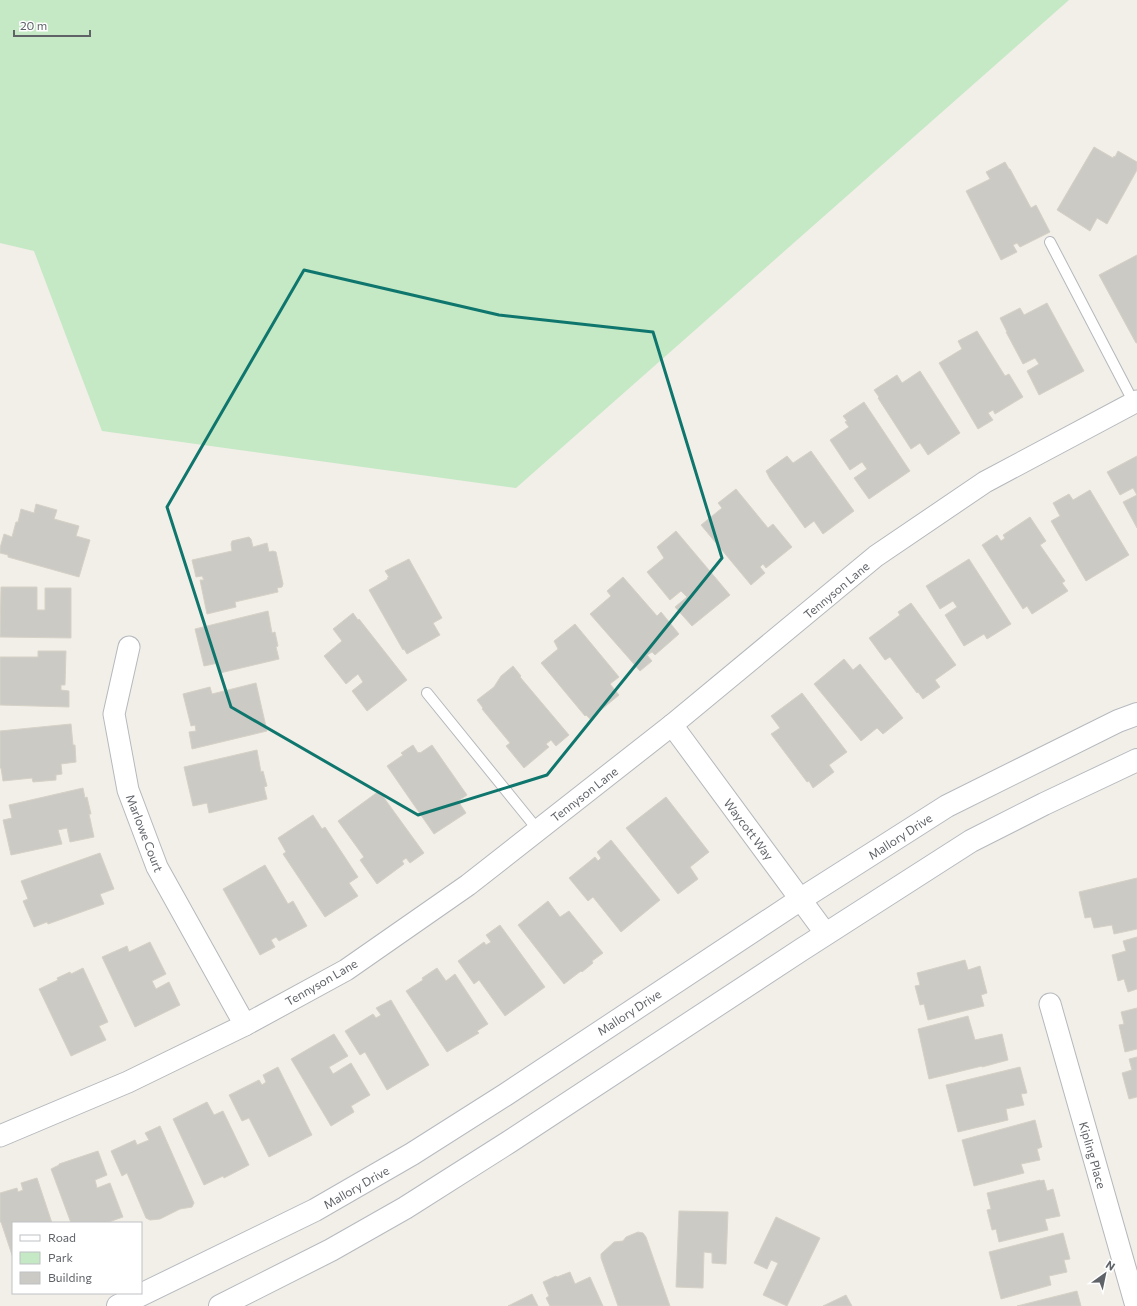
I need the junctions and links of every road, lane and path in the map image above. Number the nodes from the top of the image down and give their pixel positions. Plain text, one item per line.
1 (1050, 242) dead end
2 (1136, 402) edge
3 (129, 647) dead end
4 (427, 693) dead end
5 (1137, 714) edge
6 (672, 725) junction
7 (1137, 760) edge
8 (538, 830) junction
9 (801, 899) junction
10 (826, 934) junction
11 (1050, 1004) dead end
12 (245, 1025) junction
13 (0, 1136) edge
14 (118, 1306) edge
15 (220, 1306) edge
16 (1136, 1306) edge

1 - 2 lane
2 - 6 street, Tennyson Lane
3 - 12 street, Marlowe Court
4 - 8 lane
5 - 9 main road, Mallory Drive
6 - 8 street, Tennyson Lane
6 - 9 street, Waycott Way
7 - 10 main road
8 - 12 street, Tennyson Lane
9 - 10 street, Waycott Way
9 - 14 main road, Mallory Drive
10 - 15 main road
11 - 16 street, Kipling Place
12 - 13 street, Tennyson Lane

